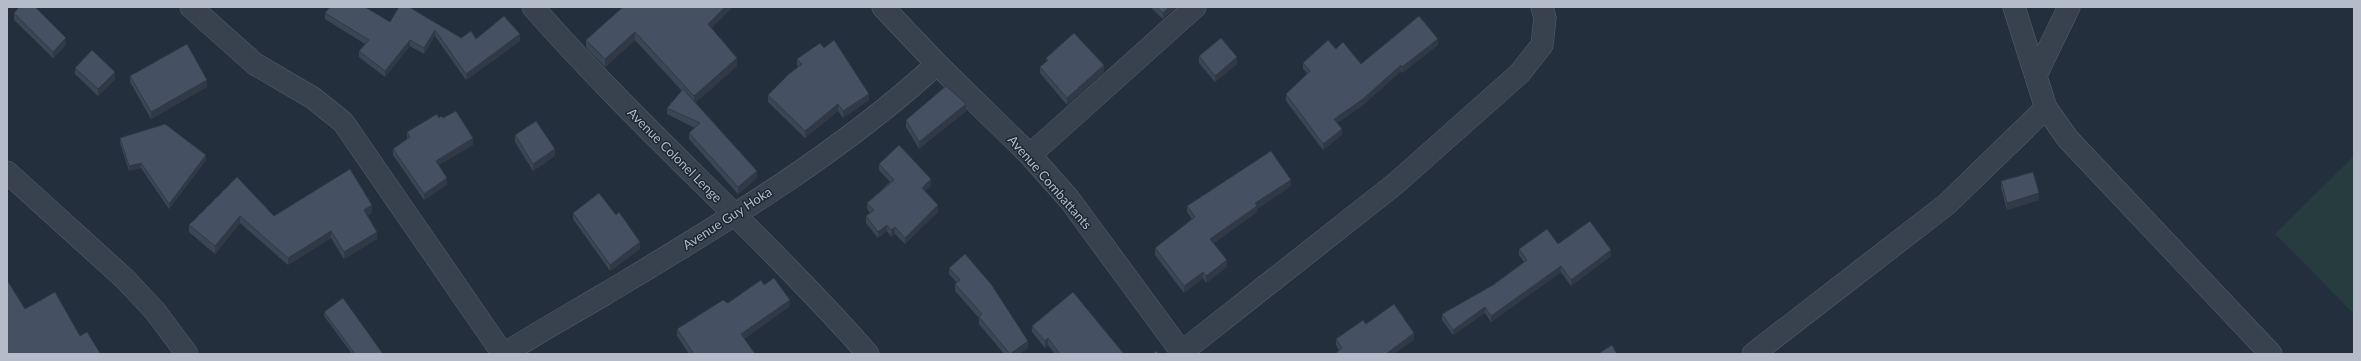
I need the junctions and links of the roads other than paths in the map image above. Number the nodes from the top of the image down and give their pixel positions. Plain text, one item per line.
1 (191, 7) edge
2 (533, 7) edge
3 (883, 7) edge
4 (1195, 7) edge
5 (1542, 7) edge
6 (2014, 7) edge
7 (2069, 7) edge
8 (937, 64) junction
9 (2036, 75) junction
10 (2046, 108) junction
11 (1030, 155) junction
12 (7, 172) edge
13 (734, 214) junction
14 (1183, 353) edge
15 (187, 354) edge
16 (503, 354) edge
17 (868, 354) edge
18 (1754, 354) edge
19 (2271, 354) edge

1 - 16 street
2 - 13 street, Avenue Colonel Lenge
3 - 8 street, Avenue Combattants
4 - 11 street
5 - 14 street
6 - 9 street
7 - 9 street
8 - 11 street, Avenue Combattants
8 - 13 street, Avenue Guy Hoka
9 - 10 street
10 - 18 street
10 - 19 street
11 - 14 street, Avenue Combattants
12 - 15 street
13 - 16 street, Avenue Guy Hoka
13 - 17 street, Avenue Colonel Lenge

